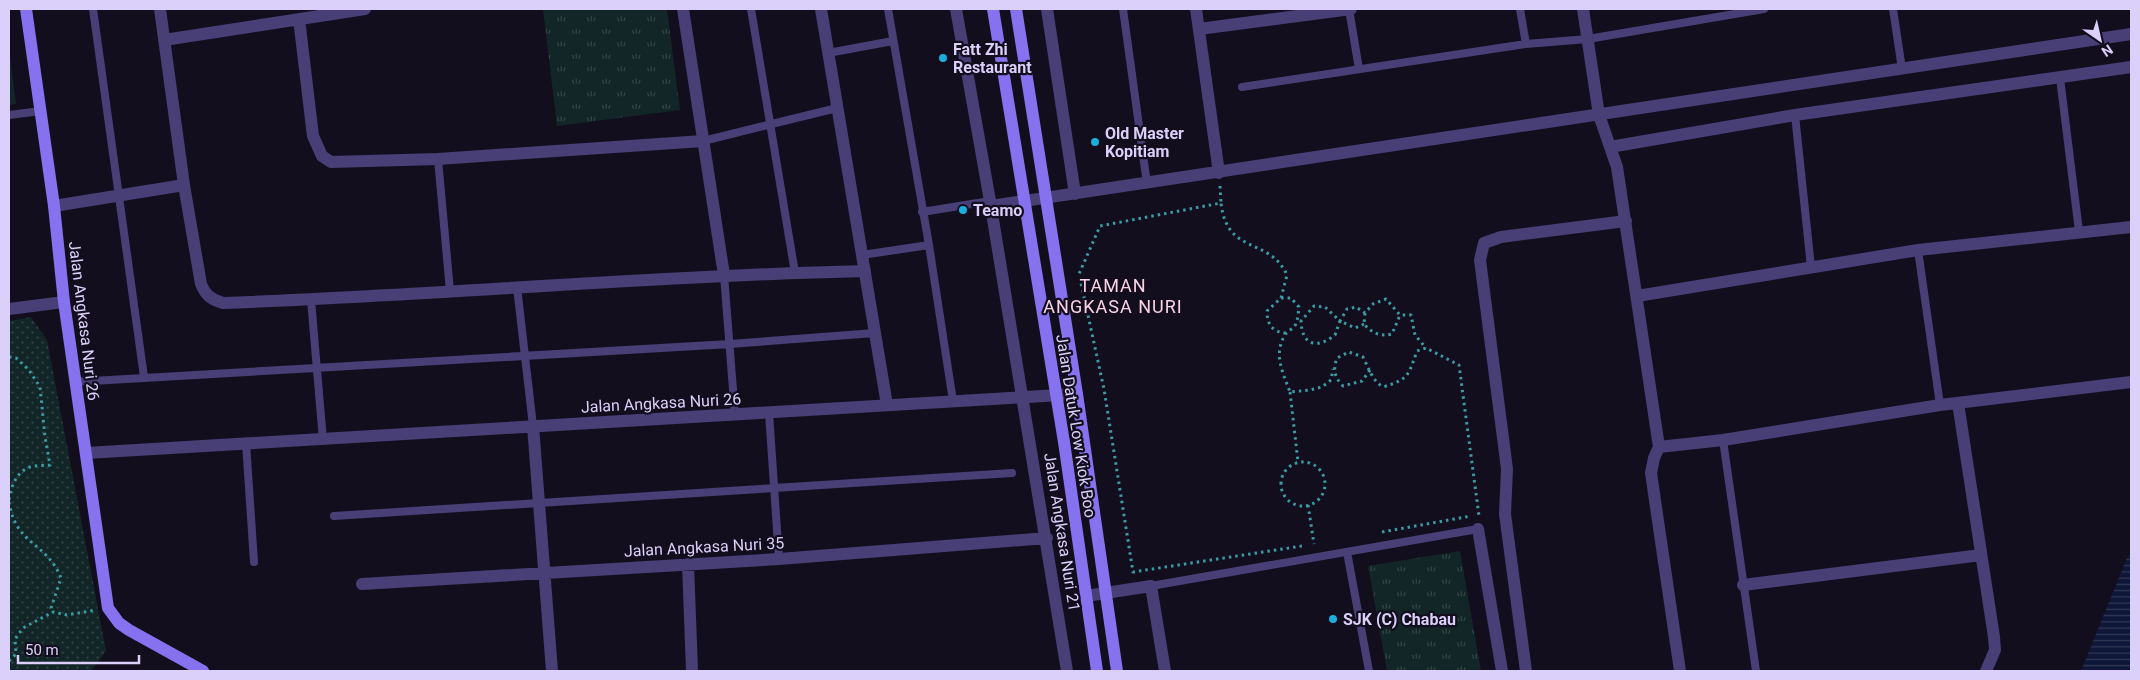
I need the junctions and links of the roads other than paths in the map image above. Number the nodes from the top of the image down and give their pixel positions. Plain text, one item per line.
1 (26, 9) edge
2 (93, 9) edge
3 (160, 9) edge
4 (365, 9) edge
5 (683, 9) edge
6 (751, 9) edge
7 (821, 9) edge
8 (888, 9) edge
9 (956, 9) edge
10 (993, 9) edge
11 (1016, 9) edge
12 (1047, 9) edge
13 (1123, 9) edge
14 (1196, 9) edge
15 (1350, 9) edge
16 (1520, 9) edge
17 (1583, 9) edge
18 (1764, 9) edge
19 (1893, 9) edge
20 (299, 19) junction
21 (1199, 28) junction
22 (2131, 34) edge
23 (1588, 38) junction
24 (164, 40) junction
25 (893, 40) junction
26 (1526, 44) junction
27 (828, 53) junction
28 (2131, 67) edge
29 (1902, 69) junction
30 (1359, 70) junction
31 (2060, 78) junction
32 (1242, 87) dead end
33 (838, 108) junction
34 (40, 111) junction
35 (9, 115) edge
36 (1599, 115) junction
37 (1795, 115) junction
38 (771, 124) junction
39 (703, 141) junction
40 (1610, 147) junction
41 (438, 159) junction
42 (1219, 172) junction
43 (1147, 184) junction
44 (184, 185) junction
45 (1075, 194) junction
46 (121, 195) junction
47 (1045, 199) junction
48 (1024, 202) junction
49 (991, 204) junction
50 (54, 206) junction
51 (922, 212) junction
52 (1626, 221) junction
53 (2131, 227) edge
54 (2080, 231) junction
55 (929, 245) junction
56 (1918, 250) junction
57 (862, 255) junction
58 (1811, 267) junction
59 (865, 271) junction
60 (795, 273) junction
61 (724, 275) junction
62 (517, 287) junction
63 (450, 291) junction
64 (1637, 296) junction
65 (311, 300) junction
66 (64, 302) junction
67 (9, 309) edge
68 (875, 333) junction
69 (730, 344) junction
70 (525, 356) junction
71 (317, 368) junction
72 (144, 377) junction
73 (75, 382) junction
74 (2131, 382) edge
75 (1077, 394) junction
76 (1056, 395) junction
77 (1023, 397) junction
78 (953, 402) junction
79 (1958, 403) junction
80 (887, 405) junction
81 (1940, 406) junction
82 (769, 413) junction
83 (735, 415) junction
84 (533, 426) junction
85 (324, 440) junction
86 (1723, 440) junction
87 (246, 443) junction
88 (1659, 447) junction
89 (86, 452) junction
90 (1012, 473) dead end
91 (774, 488) junction
92 (539, 504) junction
93 (334, 516) dead end
94 (1478, 529) joint
95 (1047, 538) junction
96 (1347, 552) junction
97 (1981, 555) junction
98 (779, 559) junction
99 (254, 562) dead end
100 (688, 564) junction
101 (545, 573) junction
102 (362, 584) dead end
103 (1743, 585) junction
104 (1151, 586) junction
105 (1105, 593) junction
106 (1086, 596) junction
107 (204, 671) edge
108 (552, 671) edge
109 (692, 671) edge
110 (1067, 671) edge
111 (1097, 671) edge
112 (1117, 671) edge
113 (1164, 671) edge
114 (1369, 671) edge
115 (1502, 671) edge
116 (1526, 671) edge
117 (1680, 671) edge
118 (1756, 671) edge
119 (1986, 671) edge

1 - 34 main road, Jalan Angkasa Nuri 26
2 - 46 lane
3 - 24 street
4 - 20 street
5 - 39 street
6 - 38 lane
7 - 27 street
8 - 25 lane
9 - 49 street, Jalan Angkasa Nuri 21
10 - 48 main road, Jalan Datuk Low Kiok Boo
11 - 47 main road, Jalan Datuk Low Kiok Boo
12 - 45 street
13 - 43 lane
14 - 21 street
15 - 21 street
15 - 30 lane
16 - 26 lane
17 - 23 street
18 - 23 lane
19 - 29 lane
20 - 24 street
20 - 41 street
21 - 42 street
22 - 29 street
23 - 26 lane
23 - 36 street
24 - 44 street
25 - 27 lane
25 - 51 lane
26 - 30 lane
27 - 33 street
28 - 31 street
29 - 36 street
30 - 32 lane
31 - 37 street
31 - 54 lane
33 - 38 lane
33 - 57 street
34 - 35 lane
34 - 50 main road, Jalan Angkasa Nuri 26
36 - 40 street
36 - 42 street
37 - 40 street
37 - 58 lane
38 - 39 lane
38 - 60 lane
39 - 41 street
39 - 61 street
40 - 52 street
41 - 63 lane
42 - 43 street
43 - 45 street
44 - 46 street
44 - 65 street
45 - 47 street
46 - 50 street
46 - 72 lane
47 - 48 street
47 - 75 main road, Jalan Datuk Low Kiok Boo
48 - 49 street
48 - 76 main road, Jalan Datuk Low Kiok Boo
49 - 51 lane
49 - 77 street, Jalan Angkasa Nuri 21
50 - 66 main road, Jalan Angkasa Nuri 26
51 - 55 lane
52 - 64 street
52 - 116 street
53 - 54 street
54 - 56 street
55 - 57 lane
55 - 78 lane
56 - 58 street
56 - 81 lane
57 - 59 street
58 - 64 street
59 - 60 street
59 - 68 street
60 - 61 street
61 - 62 street
61 - 69 lane
62 - 63 street
62 - 70 lane
63 - 65 street
64 - 88 street
65 - 71 lane
66 - 67 street
66 - 73 main road, Jalan Angkasa Nuri 26
68 - 69 lane
68 - 80 street
69 - 70 lane
69 - 83 lane
70 - 71 lane
70 - 84 lane
71 - 72 lane
71 - 85 lane
72 - 73 lane
73 - 89 main road, Jalan Angkasa Nuri 26
74 - 79 street
75 - 76 street, Jalan Angkasa Nuri 26
75 - 105 main road, Jalan Datuk Low Kiok Boo
76 - 77 street, Jalan Angkasa Nuri 26
76 - 106 main road, Jalan Datuk Low Kiok Boo
77 - 78 street, Jalan Angkasa Nuri 26
77 - 95 street, Jalan Angkasa Nuri 21
78 - 80 street, Jalan Angkasa Nuri 26
79 - 81 street
79 - 97 street
80 - 82 street, Jalan Angkasa Nuri 26
81 - 86 street
82 - 83 street, Jalan Angkasa Nuri 26
82 - 91 lane
83 - 84 street, Jalan Angkasa Nuri 26
84 - 85 street, Jalan Angkasa Nuri 26
84 - 92 street
85 - 87 street, Jalan Angkasa Nuri 26
86 - 88 street
86 - 103 lane
87 - 89 street, Jalan Angkasa Nuri 26
87 - 99 lane
88 - 117 street
89 - 107 main road, Jalan Angkasa Nuri 26
90 - 91 lane
91 - 92 lane
91 - 98 lane
92 - 93 lane
92 - 101 street
94 - 96 lane
94 - 115 street
95 - 98 street, Jalan Angkasa Nuri 35
95 - 110 street, Jalan Angkasa Nuri 21
96 - 104 lane
96 - 114 lane
97 - 103 street
97 - 119 street
98 - 100 street, Jalan Angkasa Nuri 35
100 - 101 street, Jalan Angkasa Nuri 35
100 - 109 street
101 - 102 street, Jalan Angkasa Nuri 35
101 - 108 street
103 - 118 lane
104 - 105 street
104 - 113 street
105 - 106 street
105 - 112 main road, Jalan Datuk Low Kiok Boo
106 - 111 main road, Jalan Datuk Low Kiok Boo

